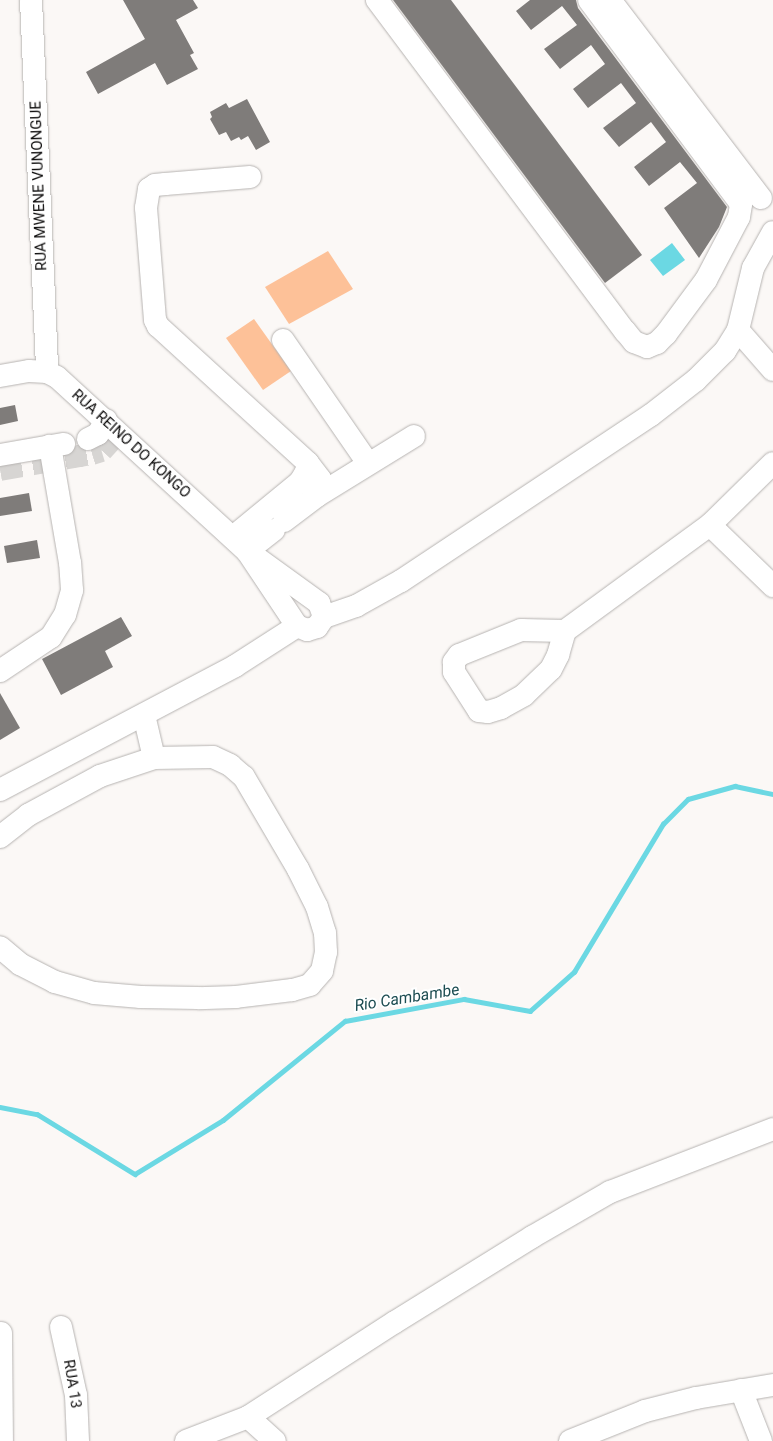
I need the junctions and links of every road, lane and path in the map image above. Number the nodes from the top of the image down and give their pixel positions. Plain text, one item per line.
1 (31, 0) edge
2 (377, 0) edge
3 (589, 0) edge
4 (610, 0) edge
5 (250, 177) dead end
6 (761, 198) dead end
7 (773, 232) edge
8 (738, 330) junction
9 (283, 340) dead end
10 (773, 370) edge
11 (46, 372) junction
12 (0, 376) edge
13 (106, 420) junction
14 (414, 436) dead end
15 (88, 439) dead end
16 (51, 446) junction
17 (0, 455) edge
18 (308, 463) junction
19 (368, 463) junction
20 (773, 463) edge
21 (317, 496) junction
22 (280, 518) junction
23 (710, 525) junction
24 (240, 544) junction
25 (773, 586) edge
26 (324, 617) junction
27 (297, 626) junction
28 (565, 631) junction
29 (0, 660) edge
30 (0, 671) edge
31 (144, 714) junction
32 (154, 758) junction
33 (0, 790) edge
34 (0, 837) edge
35 (0, 947) edge
36 (773, 1129) edge
37 (61, 1328) dead end
38 (1, 1333) edge
39 (773, 1385) edge
40 (741, 1390) junction
41 (248, 1417) junction
42 (2, 1441) edge
43 (78, 1441) edge
44 (186, 1441) edge
45 (275, 1441) edge
46 (570, 1441) edge
47 (760, 1441) edge

1 - 11 street, RUA MWENE VUNONGUE
2 - 3 street
4 - 6 street
5 - 18 street
7 - 8 street
8 - 10 street
8 - 26 street
9 - 19 street
11 - 12 street
11 - 13 street, RUA REINO DO KONGO
13 - 15 street
13 - 24 street, RUA REINO DO KONGO
14 - 19 street
16 - 17 street
16 - 29 street
16 - 30 street
18 - 21 street
18 - 22 street
19 - 21 street
20 - 23 street
21 - 22 street
22 - 24 street
23 - 25 street
23 - 28 street
24 - 26 street, RUA REINO DO KONGO
24 - 27 street, RUA REINO DO KONGO
26 - 27 street
27 - 31 street
28 - 28 street
31 - 32 street
31 - 33 street
32 - 34 street
32 - 35 street
36 - 41 street
37 - 43 street, RUA 13
38 - 42 street
39 - 40 street
40 - 46 street
40 - 47 street
41 - 44 street
41 - 45 street

